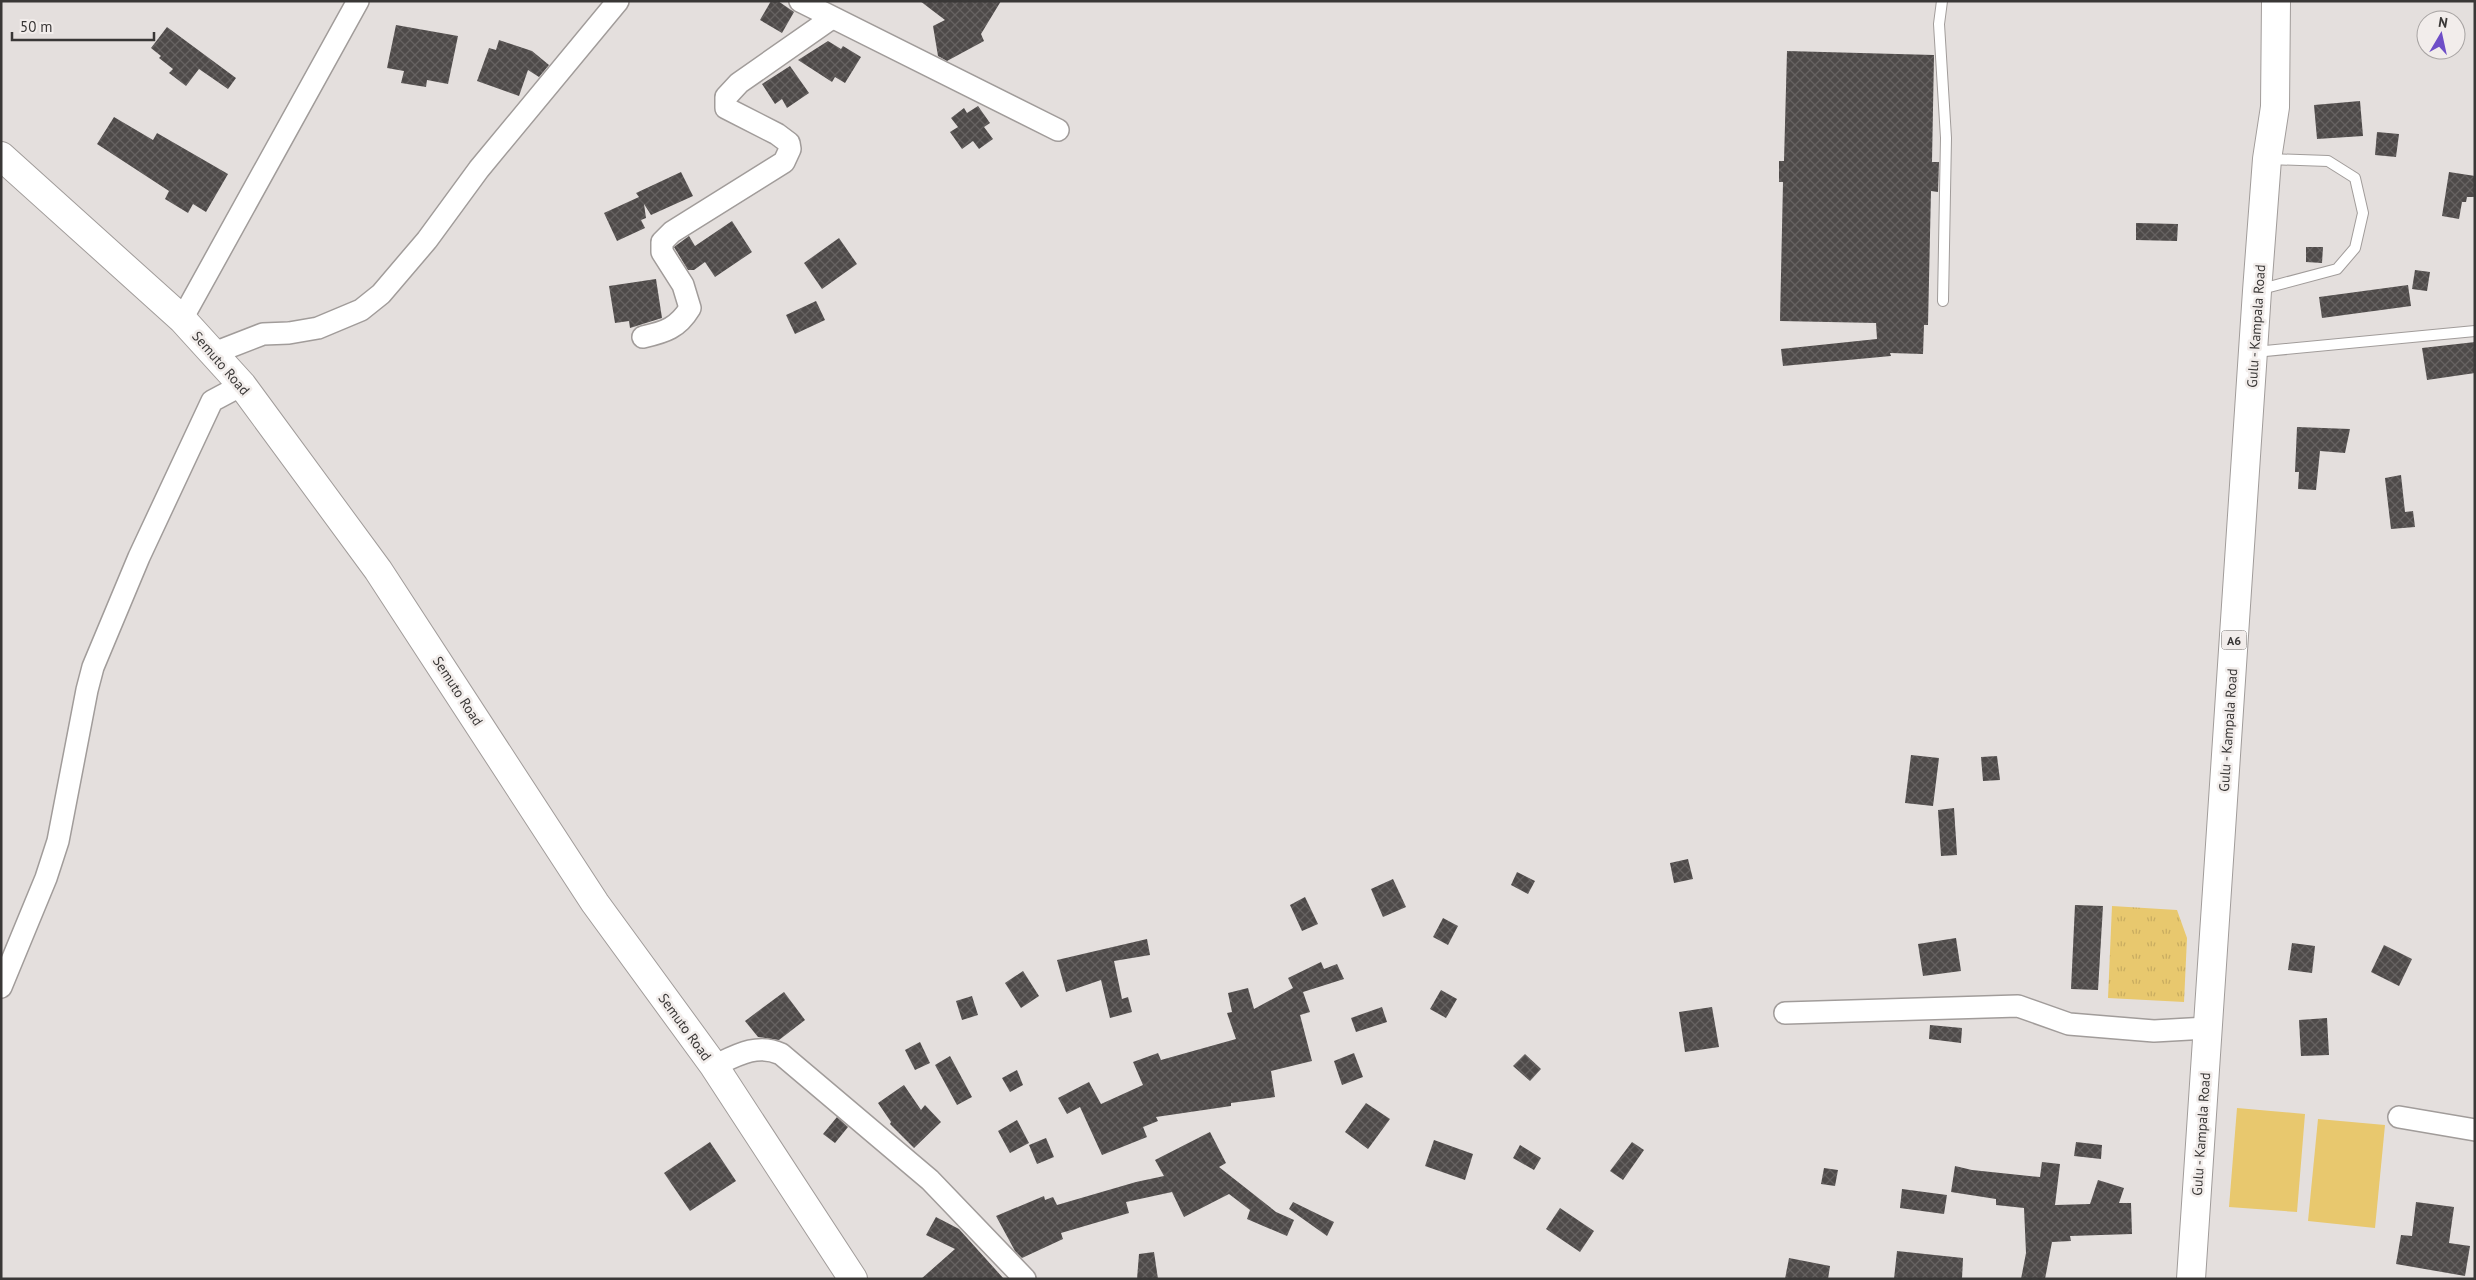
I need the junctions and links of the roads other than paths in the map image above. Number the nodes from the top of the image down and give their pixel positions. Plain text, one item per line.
1 (358, 1) edge
2 (618, 1) edge
3 (800, 1) edge
4 (1942, 1) edge
5 (2276, 1) edge
6 (832, 18) junction
7 (1058, 130) dead end
8 (1, 156) edge
9 (2267, 159) junction
10 (2257, 290) junction
11 (1943, 301) dead end
12 (182, 319) junction
13 (2475, 331) edge
14 (643, 337) dead end
15 (214, 352) junction
16 (2254, 352) junction
17 (242, 385) junction
18 (1, 986) edge
19 (1785, 1013) dead end
20 (2207, 1028) junction
21 (714, 1066) junction
22 (2399, 1117) dead end
23 (2475, 1130) edge
24 (853, 1279) edge
25 (1025, 1279) edge
26 (2191, 1279) edge

1 - 12 street
2 - 15 street
3 - 6 street
4 - 11 lane
5 - 9 main road, Gulu - Kampala Road / A6
6 - 7 street
6 - 14 street
8 - 12 main road, Semuto Road
9 - 10 main road, Gulu - Kampala Road / A6
9 - 10 lane
10 - 16 main road, Gulu - Kampala Road / A6
12 - 15 main road, Semuto Road
13 - 16 lane
15 - 17 main road, Semuto Road
16 - 20 main road, Gulu - Kampala Road / A6
17 - 18 street
17 - 21 main road, Semuto Road
19 - 20 street
20 - 26 main road, Gulu - Kampala Road / A6
21 - 24 main road, Semuto Road
21 - 25 street
22 - 23 street

